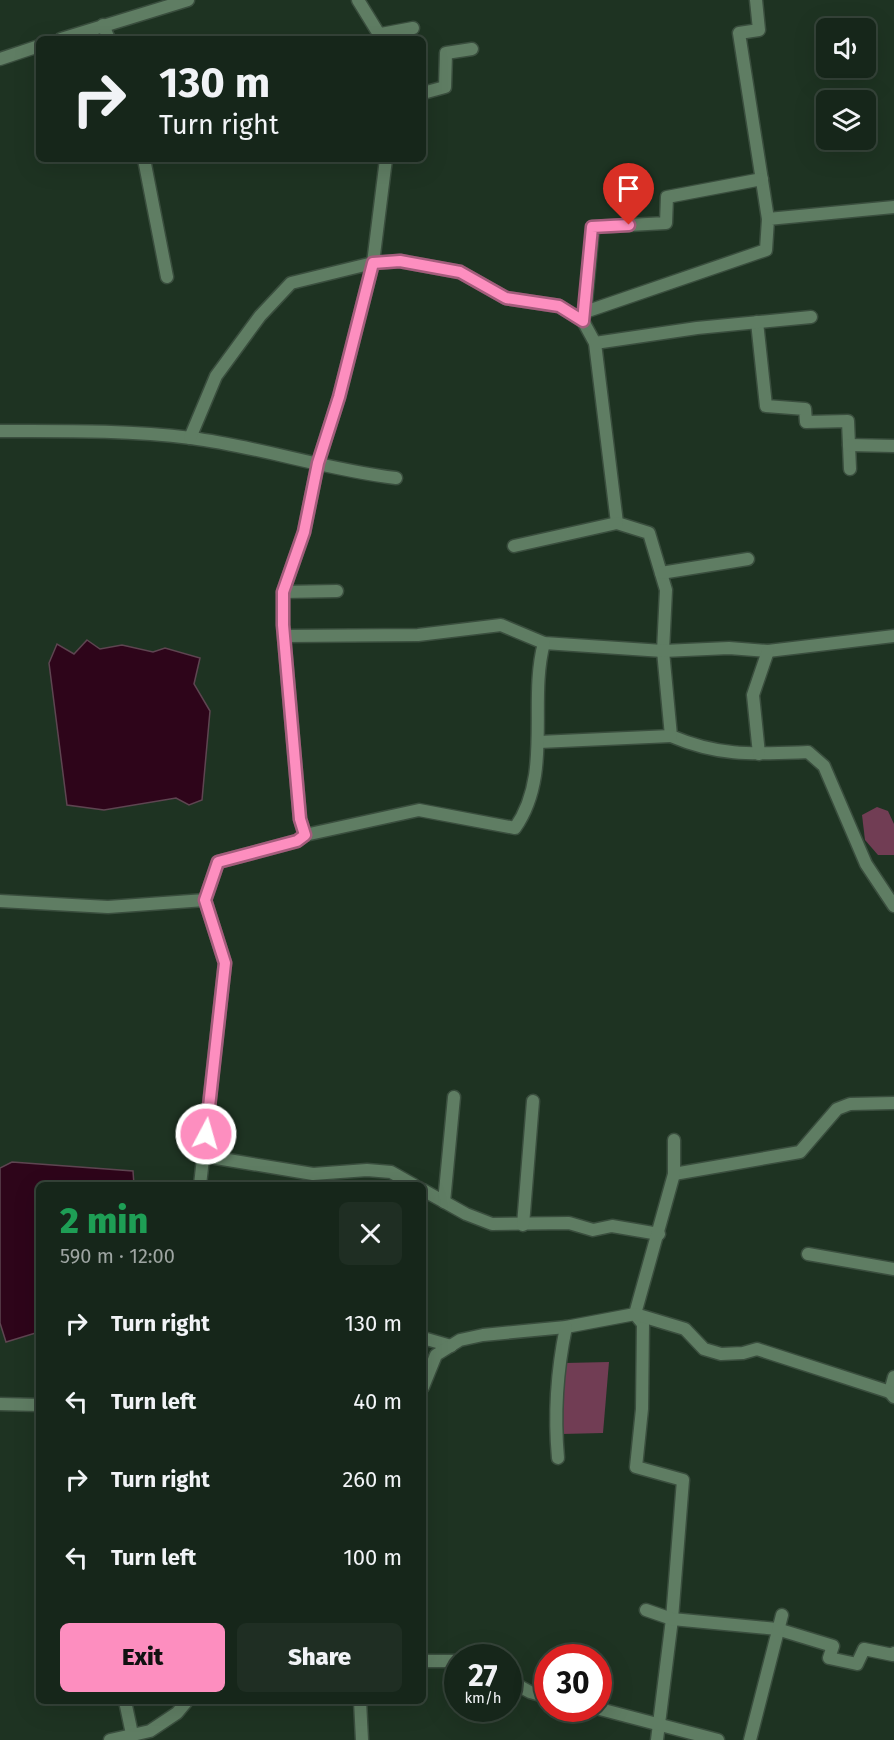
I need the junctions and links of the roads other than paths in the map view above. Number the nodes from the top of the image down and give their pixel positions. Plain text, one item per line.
1 (188, 0) edge
2 (358, 0) edge
3 (756, 0) edge
4 (103, 25) junction
5 (412, 28) dead end
6 (70, 36) edge
7 (108, 36) edge
8 (380, 36) edge
9 (384, 36) edge
10 (36, 47) edge
11 (472, 49) dead end
12 (0, 59) edge
13 (426, 92) edge
14 (145, 162) edge
15 (386, 162) edge
16 (762, 178) junction
17 (894, 207) edge
18 (768, 219) junction
19 (373, 263) junction
20 (167, 277) dead end
21 (584, 317) junction
22 (811, 317) dead end
23 (757, 322) junction
24 (595, 344) junction
25 (0, 431) edge
26 (190, 438) junction
27 (849, 445) junction
28 (894, 446) edge
29 (318, 463) junction
30 (850, 469) dead end
31 (396, 478) dead end
32 (617, 523) junction
33 (514, 546) dead end
34 (748, 559) dead end
35 (661, 573) junction
36 (337, 591) dead end
37 (283, 592) junction
38 (285, 636) junction
39 (894, 636) edge
40 (544, 643) junction
41 (663, 651) junction
42 (768, 651) junction
43 (671, 736) junction
44 (539, 742) junction
45 (759, 754) junction
46 (305, 835) junction
47 (0, 898) edge
48 (205, 900) junction
49 (894, 906) edge
50 (454, 1097) dead end
51 (533, 1101) dead end
52 (894, 1103) edge
53 (674, 1140) dead end
54 (204, 1156) junction
55 (674, 1174) junction
56 (200, 1182) edge
57 (409, 1182) edge
58 (426, 1192) edge
59 (444, 1202) junction
60 (523, 1225) junction
61 (659, 1234) junction
62 (808, 1254) dead end
63 (894, 1269) edge
64 (635, 1314) junction
65 (566, 1327) junction
66 (426, 1339) edge
67 (451, 1346) junction
68 (894, 1377) edge
69 (426, 1380) edge
70 (892, 1394) edge
71 (0, 1404) edge
72 (36, 1405) edge
73 (558, 1458) dead end
74 (646, 1610) dead end
75 (782, 1615) dead end
76 (672, 1618) junction
77 (777, 1629) junction
78 (894, 1653) edge
79 (426, 1661) edge
80 (444, 1661) edge
81 (126, 1704) edge
82 (184, 1704) edge
83 (360, 1704) edge
84 (612, 1712) edge
85 (660, 1725) junction
86 (132, 1734) junction
87 (110, 1740) edge
88 (362, 1740) edge
89 (657, 1740) edge
90 (718, 1740) edge
91 (750, 1740) edge

1 - 4 street
2 - 8 street
3 - 16 street
4 - 6 street
4 - 7 street
5 - 9 street
10 - 12 street
11 - 13 street
14 - 20 street
15 - 19 street
16 - 18 street
16 - 21 street
17 - 18 street
18 - 21 street
19 - 21 street
19 - 26 street
19 - 29 street
21 - 24 street
22 - 23 street
23 - 24 street
23 - 27 street
24 - 32 street
25 - 26 street
26 - 29 street
27 - 28 street
27 - 30 street
29 - 31 street
29 - 37 street
32 - 33 street
32 - 35 street
34 - 35 street
35 - 41 street
36 - 37 street
37 - 38 street
38 - 40 street
38 - 46 street
39 - 42 street
40 - 41 street
40 - 44 street
41 - 42 street
41 - 43 street
42 - 45 street
43 - 44 street
43 - 45 street
44 - 46 street
45 - 49 street
46 - 48 street
47 - 48 street
48 - 54 street
50 - 59 street
51 - 60 street
52 - 55 street
53 - 55 street
54 - 56 street
54 - 57 street
55 - 61 street
58 - 59 street
59 - 60 street
60 - 61 street
61 - 64 street
62 - 63 street
64 - 65 street
64 - 70 street
64 - 76 street
65 - 67 street
65 - 73 street
66 - 67 street
67 - 69 street
68 - 70 street
71 - 72 street
74 - 76 street
75 - 77 street
76 - 77 street
76 - 85 street
77 - 78 street
77 - 91 street
79 - 80 street
81 - 86 street
82 - 86 street
83 - 88 street
84 - 85 street
85 - 89 street
85 - 90 street
86 - 87 street

